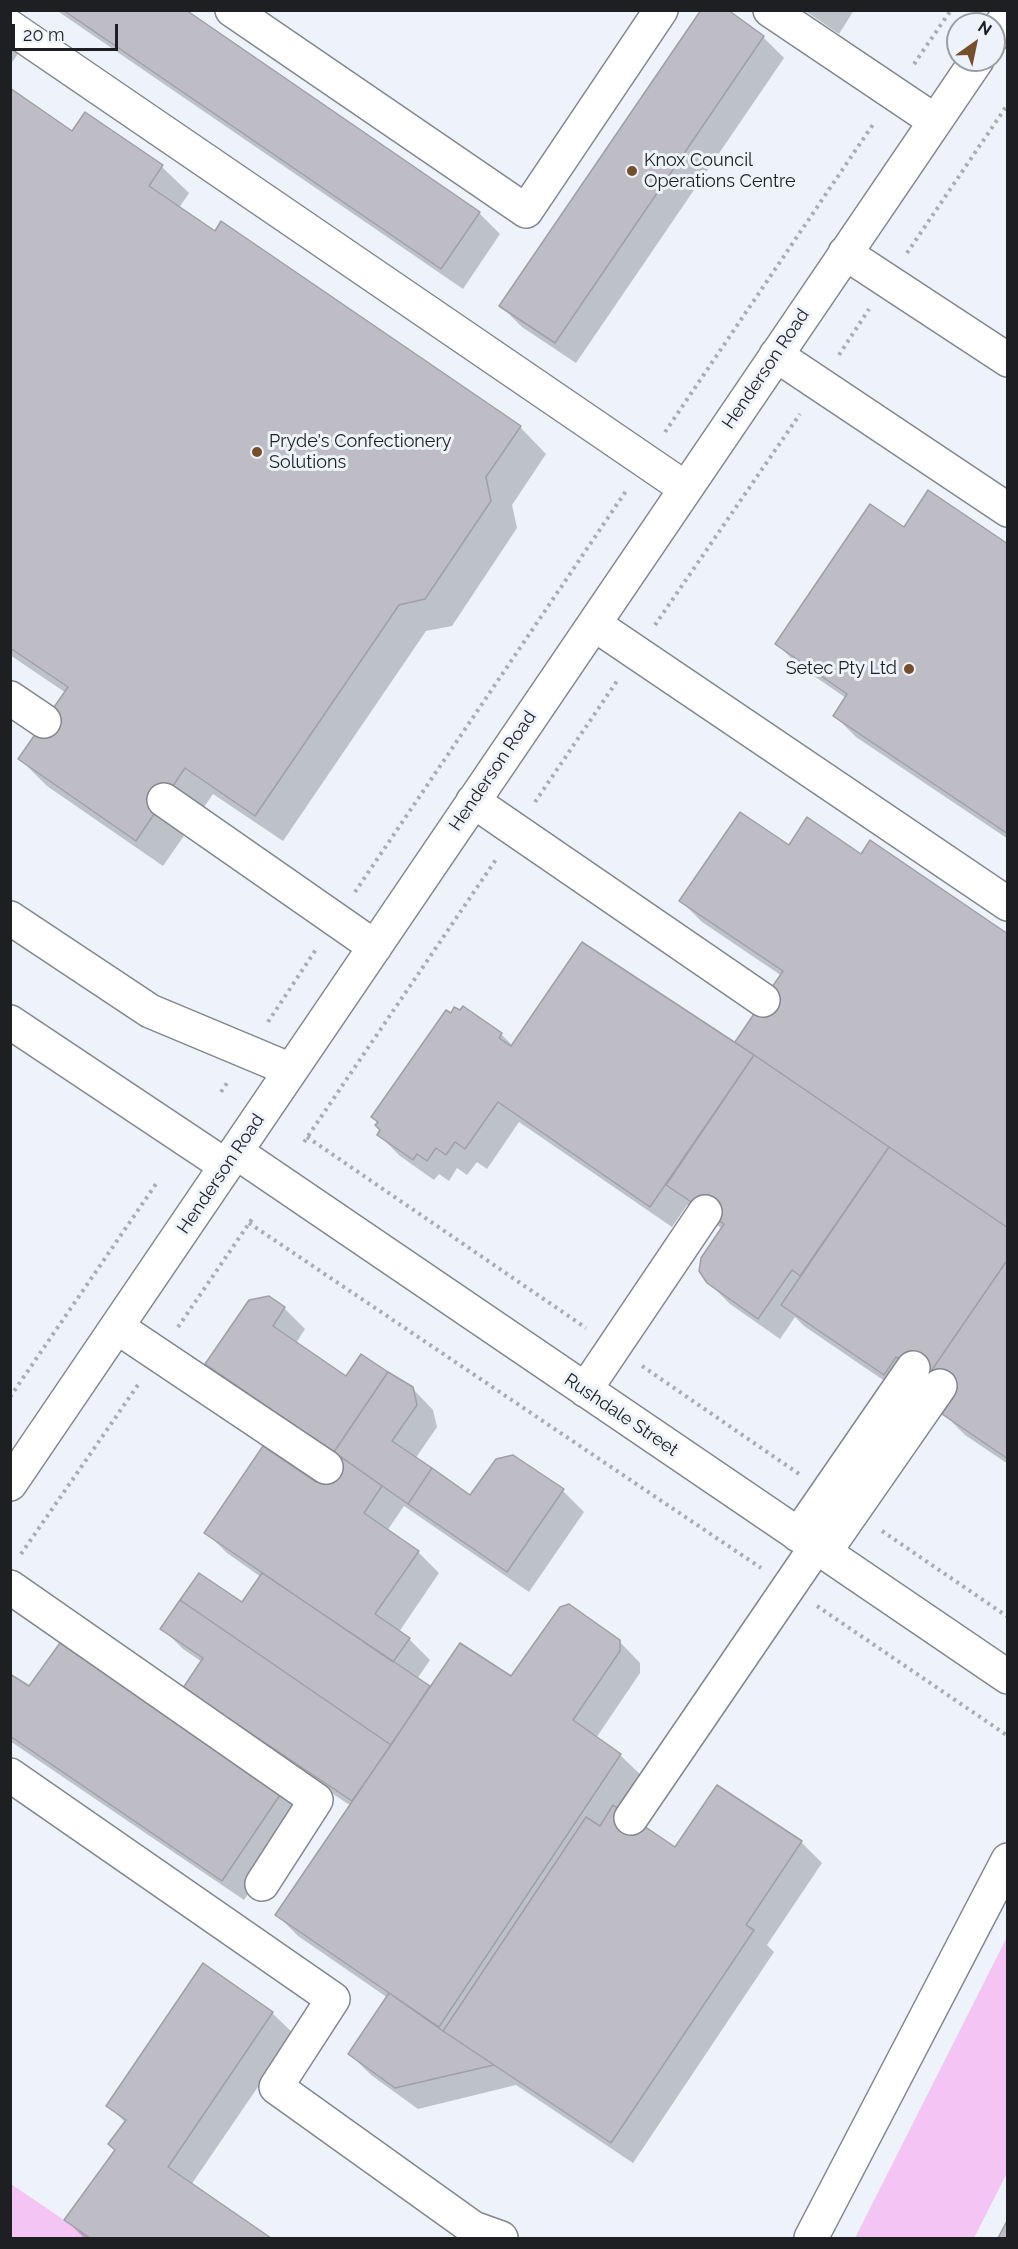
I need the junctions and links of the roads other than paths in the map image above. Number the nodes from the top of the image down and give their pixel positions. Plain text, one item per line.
1 (232, 10) edge
2 (661, 10) edge
3 (770, 10) edge
4 (10, 27) edge
5 (969, 72) edge
6 (935, 121) junction
7 (845, 253) junction
8 (776, 355) junction
9 (1008, 360) edge
10 (685, 488) junction
11 (1008, 510) edge
12 (594, 624) junction
13 (10, 698) edge
14 (44, 721) dead end
15 (164, 800) dead end
16 (472, 801) junction
17 (1008, 904) edge
18 (10, 918) edge
19 (375, 947) junction
20 (763, 1000) dead end
21 (10, 1022) edge
22 (291, 1070) junction
23 (231, 1159) junction
24 (705, 1212) dead end
25 (117, 1327) junction
26 (913, 1368) dead end
27 (940, 1386) dead end
28 (585, 1390) junction
29 (326, 1467) dead end
30 (10, 1484) edge
31 (813, 1545) junction
32 (13, 1575) edge
33 (1008, 1677) edge
34 (10, 1775) edge
35 (631, 1818) dead end
36 (1008, 1860) edge
37 (262, 1884) dead end
38 (501, 2238) edge
39 (811, 2238) edge

1 - 2 street
3 - 6 street
4 - 10 street
5 - 6 street, Henderson Road
6 - 7 street, Henderson Road
7 - 8 street, Henderson Road
7 - 9 street
8 - 10 street, Henderson Road
8 - 11 street
10 - 12 street, Henderson Road
12 - 16 street, Henderson Road
12 - 17 street
13 - 14 street
15 - 19 street
16 - 19 street, Henderson Road
16 - 20 street
18 - 22 street
19 - 22 street, Henderson Road
21 - 23 street, Rushdale Street
22 - 23 street, Henderson Road
23 - 25 street, Henderson Road
23 - 28 street, Rushdale Street
24 - 28 street
25 - 29 street
25 - 30 street, Henderson Road
26 - 31 street
27 - 31 street
28 - 31 street, Rushdale Street
31 - 33 street, Rushdale Street
31 - 35 street
32 - 37 street
34 - 38 street
36 - 39 street

